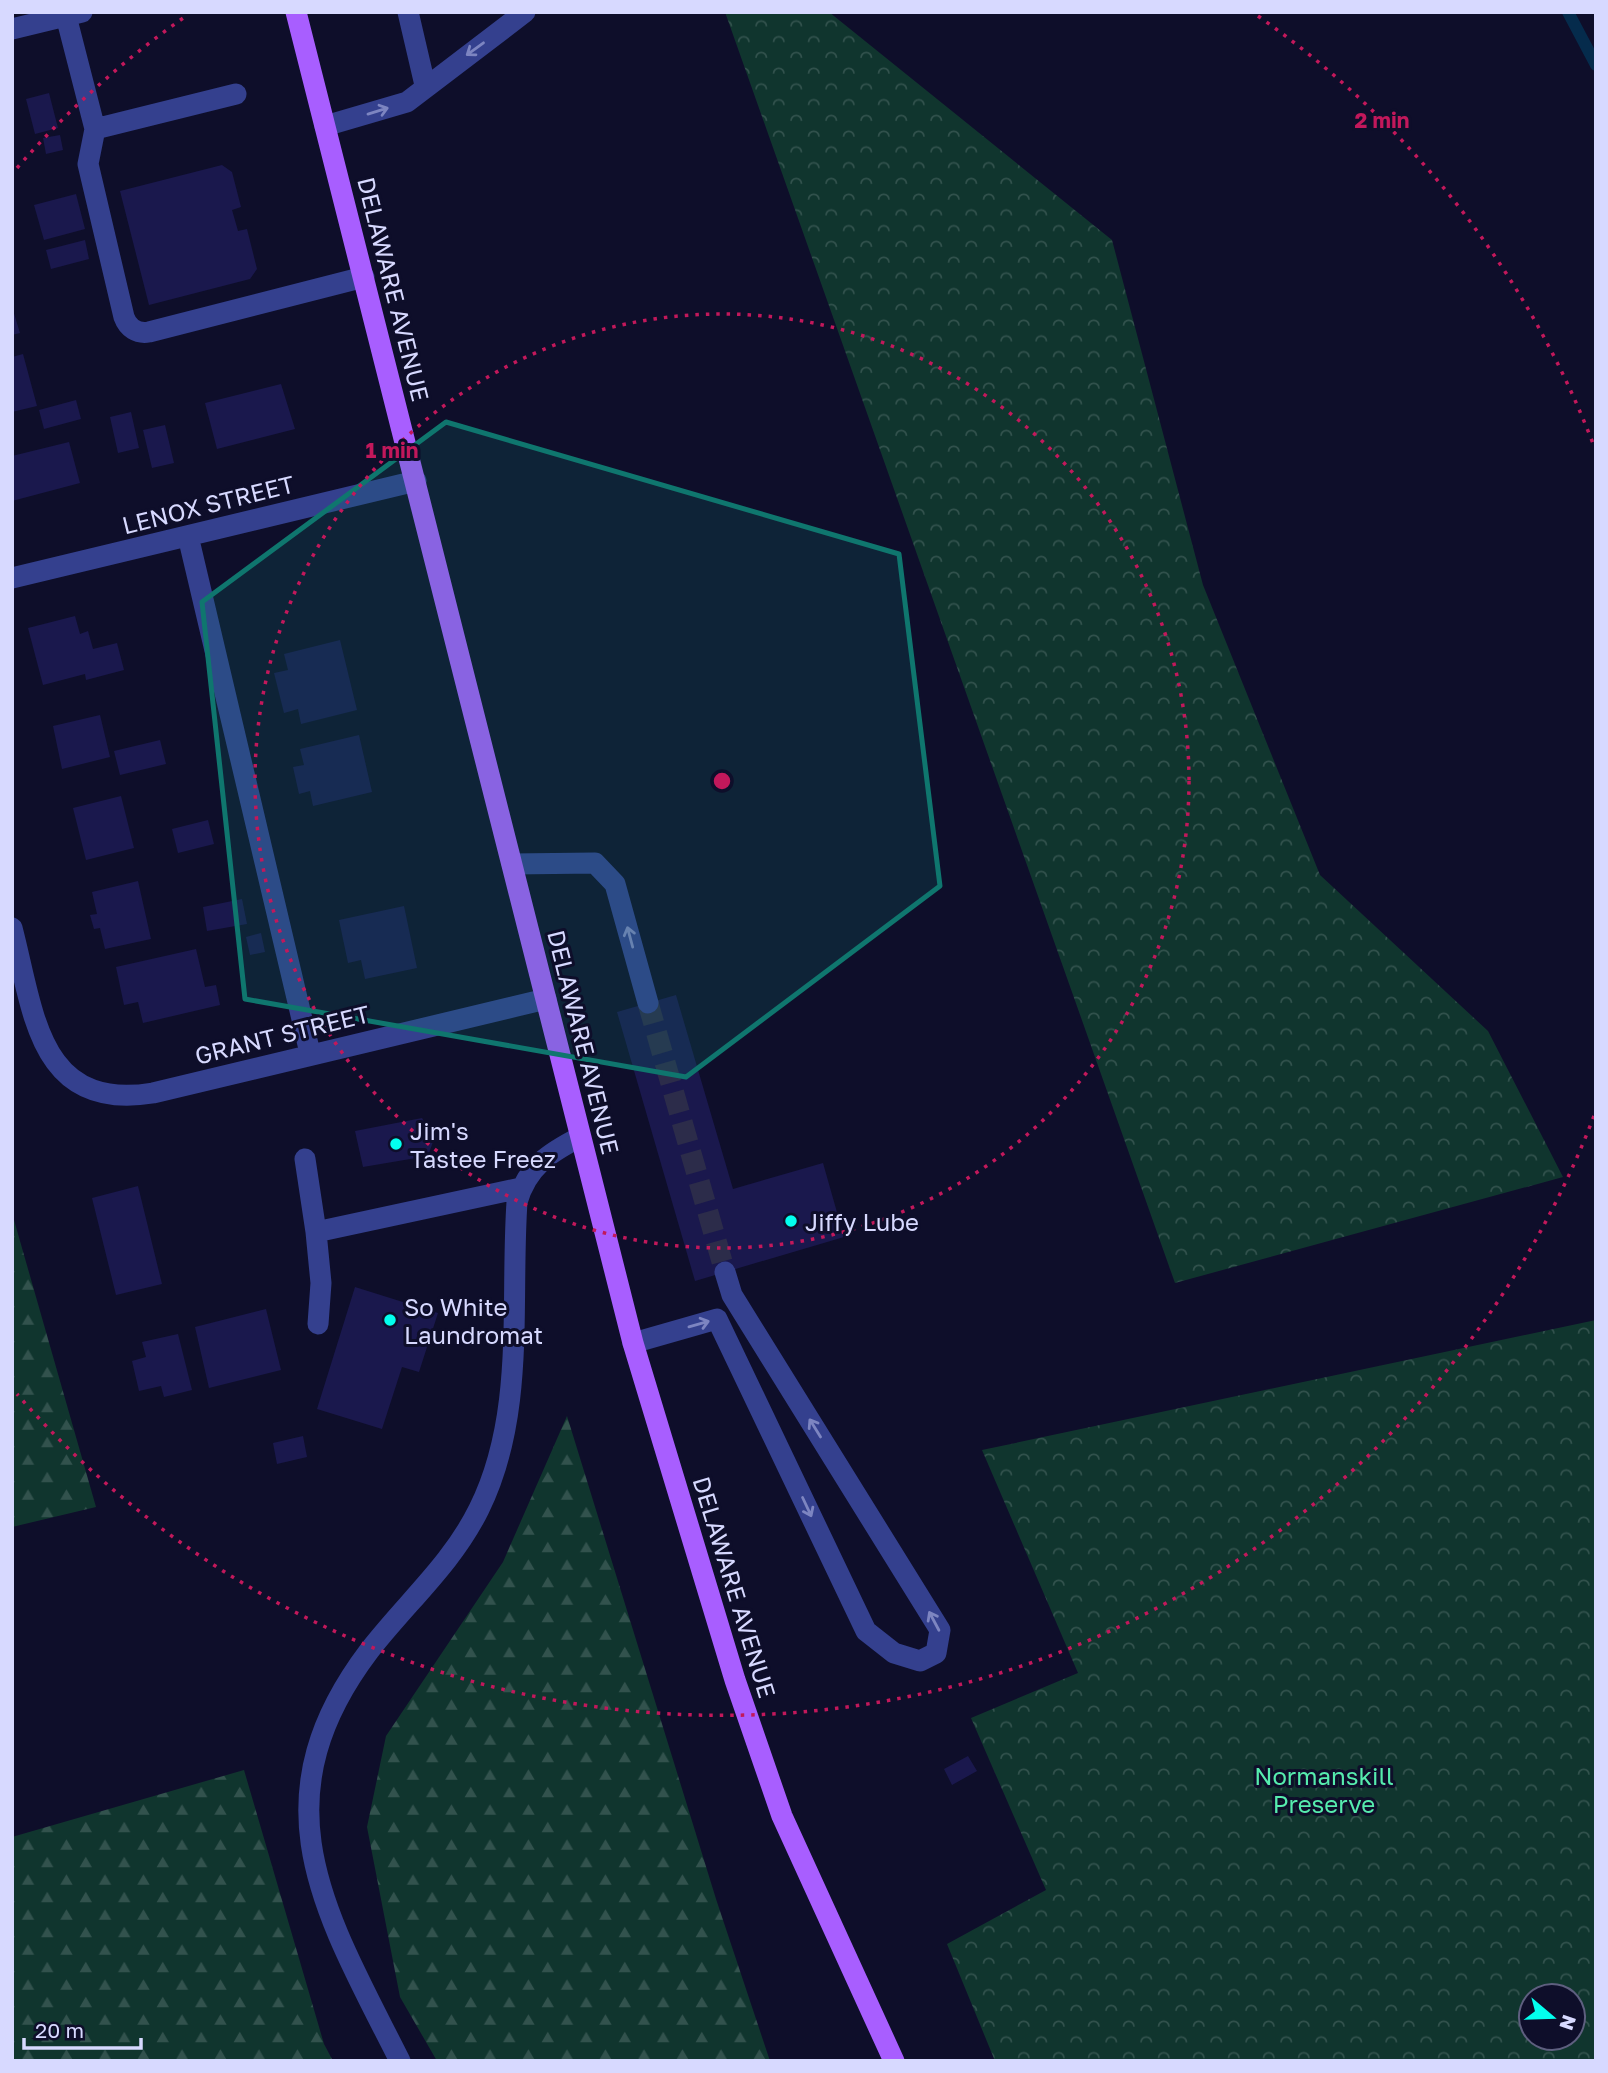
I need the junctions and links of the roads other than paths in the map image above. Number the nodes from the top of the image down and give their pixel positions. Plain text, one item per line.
1 (296, 12) edge
2 (408, 12) edge
3 (525, 12) edge
4 (66, 15) edge
5 (12, 29) edge
6 (425, 85) junction
7 (236, 94) dead end
8 (326, 126) junction
9 (95, 129) junction
10 (364, 277) junction
11 (416, 481) junction
12 (188, 536) junction
13 (12, 578) edge
14 (512, 864) junction
15 (12, 928) edge
16 (546, 999) junction
17 (648, 1003) tunnel mouth
18 (310, 1053) junction
19 (580, 1137) junction
20 (305, 1159) dead end
21 (521, 1188) junction
22 (316, 1232) junction
23 (725, 1272) tunnel mouth
24 (318, 1324) dead end
25 (633, 1343) junction
26 (400, 2061) edge
27 (894, 2061) edge

1 - 8 main road, DELAWARE AVENUE
2 - 6 street
3 -> 6 street
4 - 5 street
4 - 9 street
8 -> 6 street
7 - 9 street
8 - 10 main road, DELAWARE AVENUE
9 - 10 street
10 - 11 main road, DELAWARE AVENUE
11 - 12 street, LENOX STREET
11 - 14 main road, DELAWARE AVENUE
12 - 13 street, LENOX STREET
12 - 18 street
14 - 16 main road, DELAWARE AVENUE
17 -> 14 street
15 - 18 street, GRANT STREET
16 - 18 street, GRANT STREET
16 - 19 main road, DELAWARE AVENUE
19 - 21 street
19 - 25 main road, DELAWARE AVENUE
20 - 22 street
21 - 22 street
21 - 26 street
22 - 24 street
25 -> 23 street
25 - 27 main road, DELAWARE AVENUE

